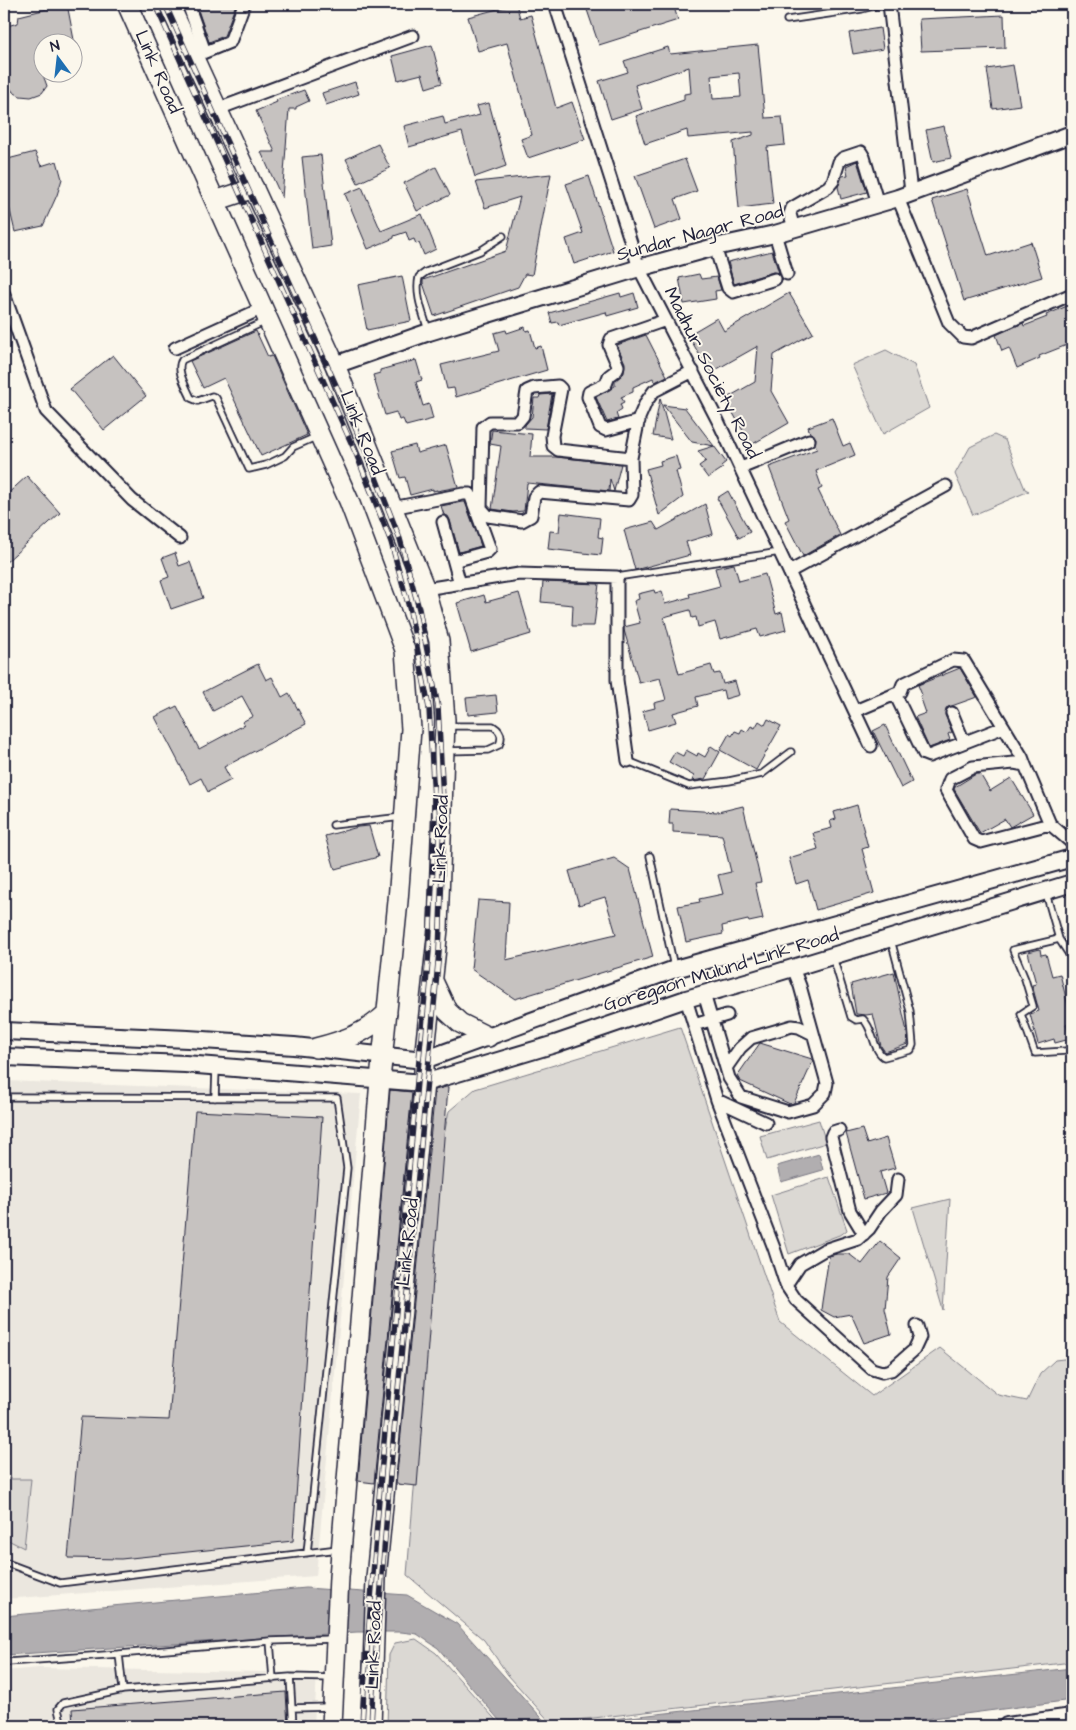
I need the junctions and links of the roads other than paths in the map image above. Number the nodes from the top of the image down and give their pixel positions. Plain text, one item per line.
1 (127, 4) edge
2 (169, 4) edge
3 (188, 4) edge
4 (244, 4) edge
5 (555, 4) edge
6 (882, 4) edge
7 (889, 4) edge
8 (787, 20) dead end
9 (413, 36) dead end
10 (199, 55) junction
11 (218, 109) junction
12 (1072, 134) edge
13 (254, 188) junction
14 (904, 195) junction
15 (216, 201) junction
16 (878, 204) junction
17 (794, 229) junction
18 (775, 234) junction
19 (502, 236) dead end
20 (715, 247) junction
21 (640, 268) junction
22 (787, 274) dead end
23 (775, 279) dead end
24 (4, 294) edge
25 (1072, 294) edge
26 (266, 314) junction
27 (666, 320) junction
28 (429, 332) junction
29 (175, 348) dead end
30 (335, 365) junction
31 (693, 371) junction
32 (638, 421) junction
33 (320, 435) junction
34 (809, 440) dead end
35 (631, 458) junction
36 (740, 468) junction
37 (946, 486) dead end
38 (392, 508) junction
39 (443, 522) dead end
40 (180, 538) dead end
41 (780, 552) junction
42 (454, 561) junction
43 (789, 572) junction
44 (617, 577) junction
45 (460, 584) junction
46 (425, 589) junction
47 (895, 694) junction
48 (855, 711) junction
49 (952, 713) dead end
50 (445, 726) junction
51 (1004, 727) junction
52 (964, 742) junction
53 (871, 746) dead end
54 (444, 751) junction
55 (791, 752) dead end
56 (628, 761) joint
57 (1025, 765) junction
58 (404, 817) junction
59 (1050, 824) junction
60 (333, 825) dead end
61 (1072, 843) edge
62 (650, 856) dead end
63 (1072, 858) edge
64 (1072, 883) edge
65 (1046, 891) junction
66 (908, 904) junction
67 (914, 931) junction
68 (890, 938) junction
69 (1059, 939) junction
70 (832, 956) junction
71 (1072, 959) edge
72 (793, 968) junction
73 (675, 969) junction
74 (433, 982) junction
75 (695, 996) junction
76 (387, 1013) junction
77 (727, 1015) dead end
78 (703, 1022) junction
79 (4, 1031) edge
80 (813, 1034) junction
81 (488, 1037) junction
82 (316, 1048) junction
83 (1066, 1051) dead end
84 (383, 1056) junction
85 (4, 1057) edge
86 (424, 1060) junction
87 (722, 1064) junction
88 (216, 1067) junction
89 (314, 1075) junction
90 (380, 1080) junction
91 (424, 1083) junction
92 (4, 1097) edge
93 (215, 1098) junction
94 (716, 1100) junction
95 (766, 1123) dead end
96 (839, 1130) dead end
97 (898, 1179) dead end
98 (864, 1234) junction
99 (786, 1285) junction
100 (917, 1326) dead end
101 (342, 1549) junction
102 (307, 1553) junction
103 (4, 1562) edge
104 (336, 1638) junction
105 (270, 1640) junction
106 (119, 1654) junction
107 (8, 1662) dead end
108 (290, 1678) junction
109 (334, 1678) junction
110 (272, 1679) junction
111 (123, 1690) junction
112 (333, 1706) junction
113 (4, 1708) edge
114 (292, 1708) junction
115 (1072, 1717) edge
116 (9, 1726) edge
117 (62, 1726) edge
118 (293, 1726) edge
119 (332, 1726) edge
120 (371, 1726) edge
121 (1007, 1726) edge

1 - 15 main road, Link Road
2 - 10 main road, Link Road
3 - 10 street
4 - 10 street
5 - 21 street, Madhur Society Road
6 - 8 lane
7 - 14 street
9 - 11 street
10 - 11 main road, Link Road
11 - 13 main road, Link Road
12 - 14 street, Sundar Nagar Road
13 - 15 main road
13 - 30 main road, Link Road
14 - 16 street, Sundar Nagar Road
14 - 25 street
15 - 26 main road, Link Road
16 - 17 street, Sundar Nagar Road
16 - 17 street
17 - 18 street, Sundar Nagar Road
18 - 20 street, Sundar Nagar Road
18 - 22 street
19 - 28 lane
20 - 21 street, Sundar Nagar Road
20 - 23 street
21 - 27 street, Madhur Society Road
21 - 28 street, Sundar Nagar Road
24 - 40 street
26 - 29 street
26 - 33 main road, Link Road
26 - 33 lane
27 - 31 street, Madhur Society Road
27 - 32 street
28 - 30 street, Sundar Nagar Road
30 - 38 main road, Link Road
31 - 32 street
31 - 36 street, Madhur Society Road
32 - 35 street
33 - 58 main road, Link Road
34 - 36 street
35 - 35 street
36 - 41 street, Madhur Society Road
37 - 43 street
38 - 42 street
38 - 46 main road, Link Road
39 - 42 street
41 - 43 street, Madhur Society Road
41 - 44 lane
42 - 45 street
43 - 48 street, Madhur Society Road
44 - 45 street
44 - 56 street
45 - 46 street
46 - 50 main road, Link Road
47 - 48 street
47 - 51 street
47 - 52 street
48 - 53 street, Madhur Society Road
49 - 52 street
50 - 54 main road, Link Road
50 - 54 lane
51 - 52 street
51 - 57 street
54 - 74 main road, Link Road
55 - 56 lane
57 - 59 street
57 - 59 street
58 - 60 lane
58 - 76 main road, Link Road
59 - 61 street
62 - 73 lane
63 - 66 street, Goregaon Mulund Link Road
64 - 65 street, Goregaon Mulund Link Road
65 - 67 street, Goregaon Mulund Link Road
65 - 69 lane
66 - 67 street
66 - 73 street, Goregaon Mulund Link Road
67 - 68 street, Goregaon Mulund Link Road
68 - 70 street, Goregaon Mulund Link Road
68 - 70 lane
69 - 71 lane
69 - 83 lane
70 - 72 street, Goregaon Mulund Link Road
72 - 75 street, Goregaon Mulund Link Road
72 - 80 street
73 - 81 street, Goregaon Mulund Link Road
74 - 81 main road
74 - 86 main road, Link Road
75 - 78 street
75 - 78 street
75 - 91 street, Goregaon Mulund Link Road
76 - 82 main road
76 - 84 main road, Link Road
77 - 78 street
78 - 87 street
78 - 94 street
79 - 82 street
80 - 87 street
80 - 87 street
81 - 86 street, Goregaon Mulund Link Road
82 - 84 street
82 - 89 street
84 - 86 street
84 - 90 main road, Link Road
85 - 88 street, Goregaon Mulund Link Road
86 - 91 main road, Link Road
88 - 89 street, Goregaon Mulund Link Road
88 - 93 lane
89 - 90 street, Goregaon Mulund Link Road
90 - 91 street, Goregaon Mulund Link Road
90 - 101 main road
91 - 120 main road, Link Road
92 - 93 lane
93 - 102 lane
94 - 95 street
94 - 99 street
96 - 98 street
97 - 98 street
98 - 99 street
99 - 100 street
101 - 102 lane
101 - 104 main road
102 - 103 lane
104 - 105 lane
104 - 109 main road
105 - 106 lane
105 - 110 lane
106 - 107 lane
106 - 111 lane
108 - 109 lane
108 - 110 lane
108 - 114 lane
109 - 112 main road
110 - 111 lane
111 - 117 lane
112 - 114 lane
112 - 119 main road
113 - 116 lane
114 - 118 lane
115 - 121 street

